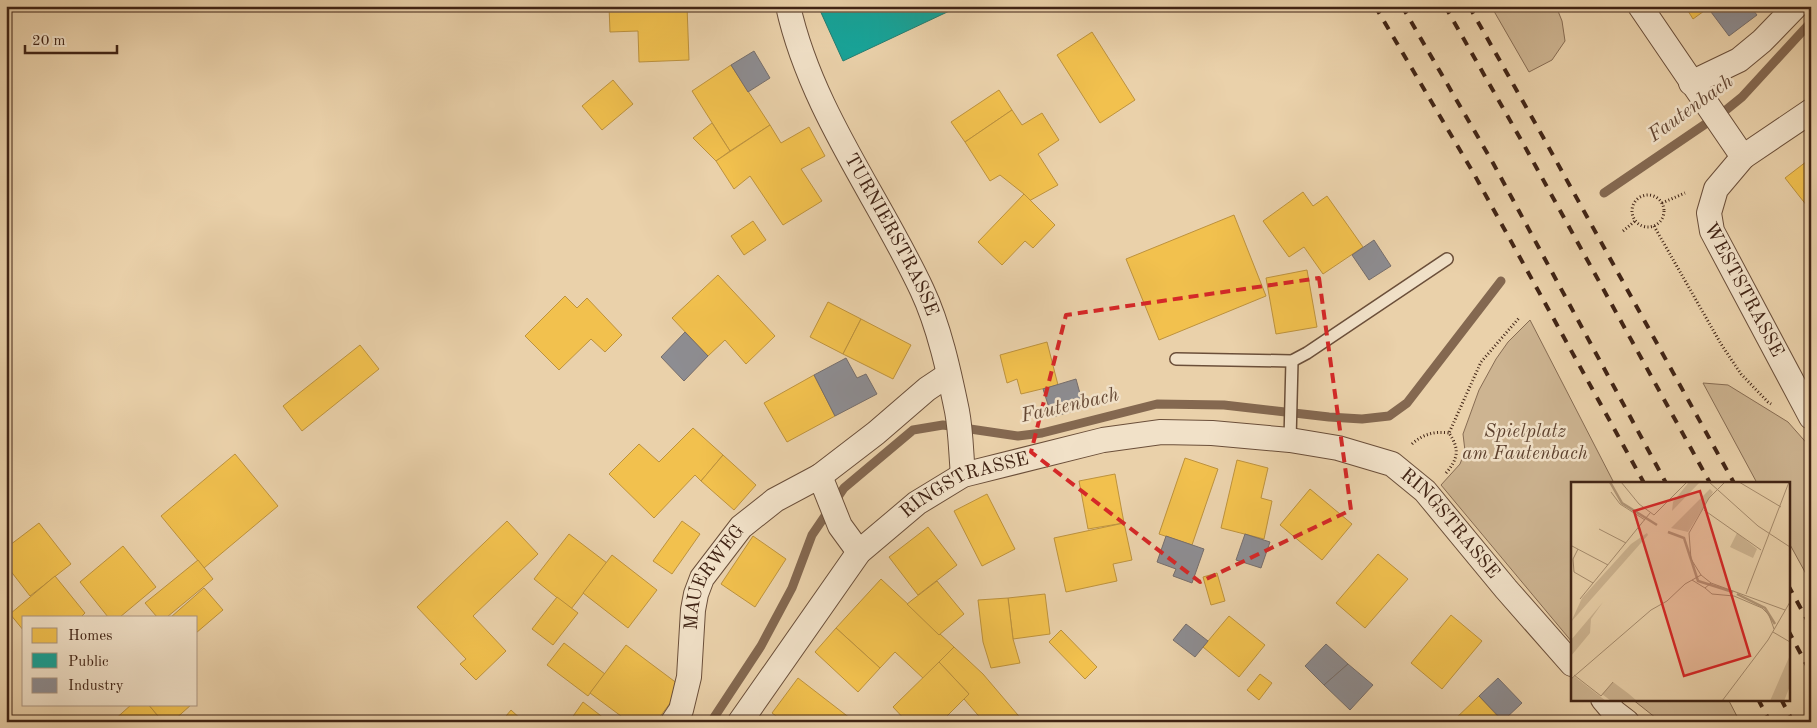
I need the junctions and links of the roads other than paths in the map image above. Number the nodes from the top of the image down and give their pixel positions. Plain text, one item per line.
1 (788, 6) edge
2 (1640, 6) edge
3 (1796, 6) edge
4 (1696, 89) junction
5 (1811, 111) edge
6 (1737, 148) junction
7 (1447, 259) dead end
8 (1176, 359) dead end
9 (1292, 362) junction
10 (948, 375) junction
11 (1811, 417) edge
12 (1290, 440) junction
13 (962, 464) junction
14 (824, 486) junction
15 (859, 552) junction
16 (1571, 663) edge
17 (673, 722) edge
18 (740, 722) edge

1 - 10 street, TURNIERSTRASSE
2 - 4 street
3 - 4 street
4 - 6 street
5 - 6 street, WESTSTRASSE
6 - 11 street, WESTSTRASSE
7 - 9 lane
8 - 9 lane
9 - 12 lane
10 - 13 street, TURNIERSTRASSE
10 - 14 street, MAUERWEG
12 - 13 street, RINGSTRASSE
12 - 16 street, RINGSTRASSE
13 - 15 street, RINGSTRASSE
14 - 15 street
14 - 17 street, MAUERWEG
15 - 18 street, RINGSTRASSE

